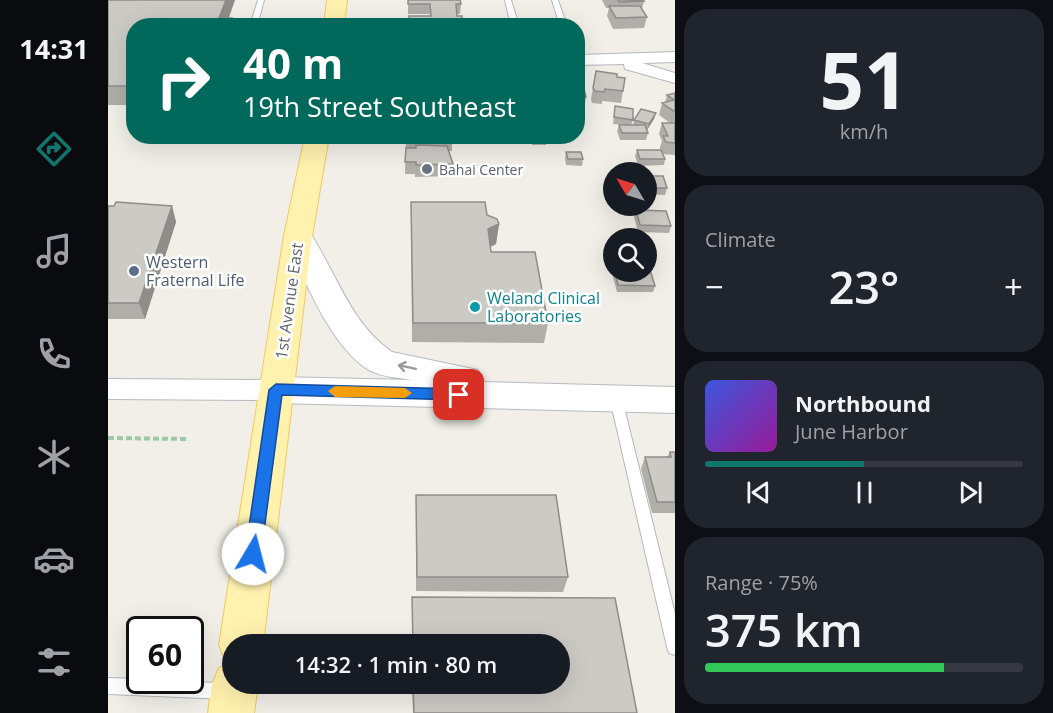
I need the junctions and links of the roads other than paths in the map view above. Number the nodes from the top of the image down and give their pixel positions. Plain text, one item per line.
1 (261, 0) edge
2 (337, 0) edge
3 (508, 0) edge
4 (555, 0) edge
5 (255, 18) edge
6 (335, 18) edge
7 (513, 18) edge
8 (561, 18) edge
9 (675, 57) edge
10 (610, 59) junction
11 (585, 60) edge
12 (675, 78) edge
13 (315, 144) edge
14 (298, 236) junction
15 (108, 389) edge
16 (276, 390) junction
17 (568, 398) junction
18 (616, 399) junction
19 (675, 399) edge
20 (243, 634) edge
21 (675, 647) edge
22 (108, 686) edge
23 (234, 696) edge

1 - 5 lane
2 - 6 main road
3 - 7 lane
4 - 8 lane
9 - 10 street
10 - 11 street
10 - 12 street
13 - 14 main road, 1st Avenue East
14 - 16 main road, 1st Avenue East
17 -> 14 main road
15 - 16 street
16 - 17 main road
16 - 20 main road, 1st Avenue East
17 - 18 main road
18 - 19 main road
18 - 21 lane
22 - 23 lane

